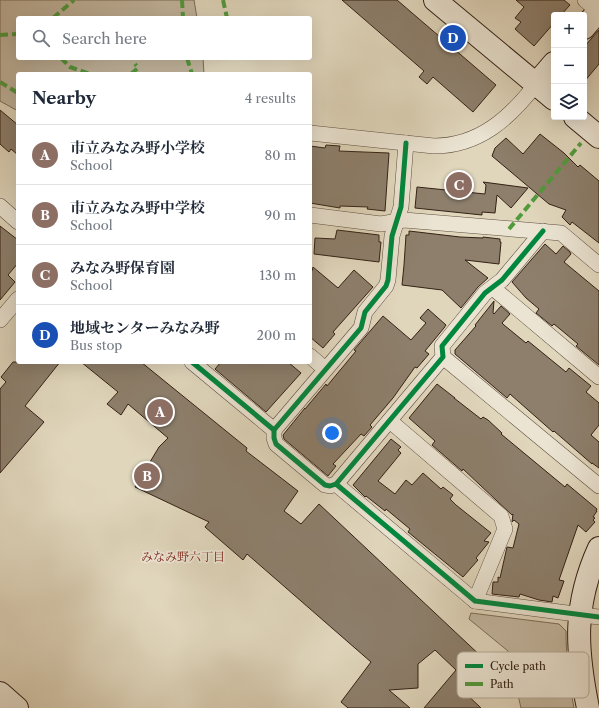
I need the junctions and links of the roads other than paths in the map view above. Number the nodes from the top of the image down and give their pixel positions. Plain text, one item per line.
1 (435, 0) edge
2 (595, 8) edge
3 (587, 23) edge
4 (551, 67) edge
5 (536, 84) junction
6 (551, 96) edge
7 (579, 120) edge
8 (312, 133) edge
9 (599, 137) edge
10 (406, 143) junction
11 (0, 206) edge
12 (312, 215) edge
13 (16, 220) edge
14 (397, 222) junction
15 (542, 231) junction
16 (599, 265) edge
17 (493, 288) junction
18 (16, 301) edge
19 (0, 320) edge
20 (443, 357) junction
21 (312, 358) edge
22 (194, 364) edge
23 (325, 369) junction
24 (599, 377) edge
25 (390, 421) junction
26 (274, 430) junction
27 (336, 484) junction
28 (599, 486) edge
29 (599, 548) edge
30 (476, 601) junction
31 (590, 616) edge
32 (578, 652) edge
33 (0, 693) edge
34 (586, 698) edge
35 (17, 708) edge
36 (588, 708) edge

1 - 5 street
2 - 3 street
4 - 5 street
5 - 6 street
5 - 10 street
7 - 9 street
8 - 10 street
10 - 14 street
11 - 13 street
12 - 14 street
14 - 15 street
14 - 23 street
15 - 16 street
15 - 17 street
17 - 20 street
17 - 24 street
18 - 19 street
20 - 25 street
20 - 28 street
21 - 23 street
22 - 26 street
23 - 26 street
25 - 27 street
25 - 30 street
26 - 27 street
27 - 30 street
29 - 31 street
30 - 31 street
31 - 32 street
33 - 35 street
34 - 36 street

